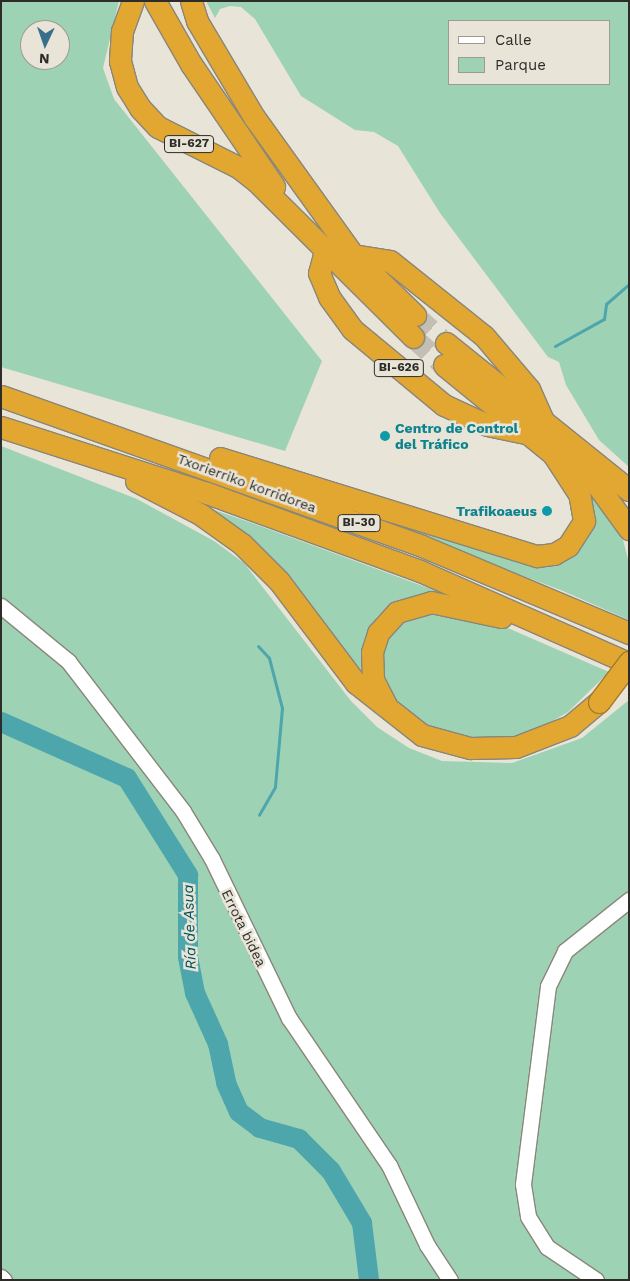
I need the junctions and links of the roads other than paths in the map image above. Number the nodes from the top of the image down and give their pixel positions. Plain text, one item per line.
1 (133, 1) edge
2 (190, 1) edge
3 (158, 7) edge
4 (274, 187) junction
5 (325, 251) junction
6 (353, 255) junction
7 (415, 315) tunnel mouth
8 (413, 337) tunnel mouth
9 (446, 343) tunnel mouth
10 (444, 365) tunnel mouth
11 (1, 396) edge
12 (85, 424) junction
13 (1, 427) edge
14 (537, 428) junction
15 (561, 448) junction
16 (102, 459) junction
17 (629, 490) edge
18 (629, 529) edge
19 (1, 606) edge
20 (629, 634) edge
21 (607, 651) junction
22 (629, 662) edge
23 (395, 717) junction
24 (629, 900) edge
25 (450, 1280) edge
26 (596, 1280) edge

1 - 5 highway, BI-627
2 - 6 highway
3 - 4 highway
4 - 5 highway
4 - 6 highway
5 - 8 highway
5 - 14 highway, BI-626
6 - 7 highway
6 - 14 highway, BI-626
9 - 14 highway, BI-626
10 - 14 highway, BI-626
11 - 12 highway, Txorierriko korridorea / BI-30
12 - 15 highway
12 - 20 highway, Txorierriko korridorea / BI-30
13 - 16 highway, Txorierriko korridorea / BI-30
14 - 15 highway, BI-626
15 - 17 highway
15 - 18 highway
16 - 21 highway, Txorierriko korridorea / BI-30
16 - 23 highway
19 - 25 street, Errota bidea
21 - 22 highway, Txorierriko korridorea / BI-30
21 - 23 highway
22 - 23 highway, bridge
24 - 26 street

